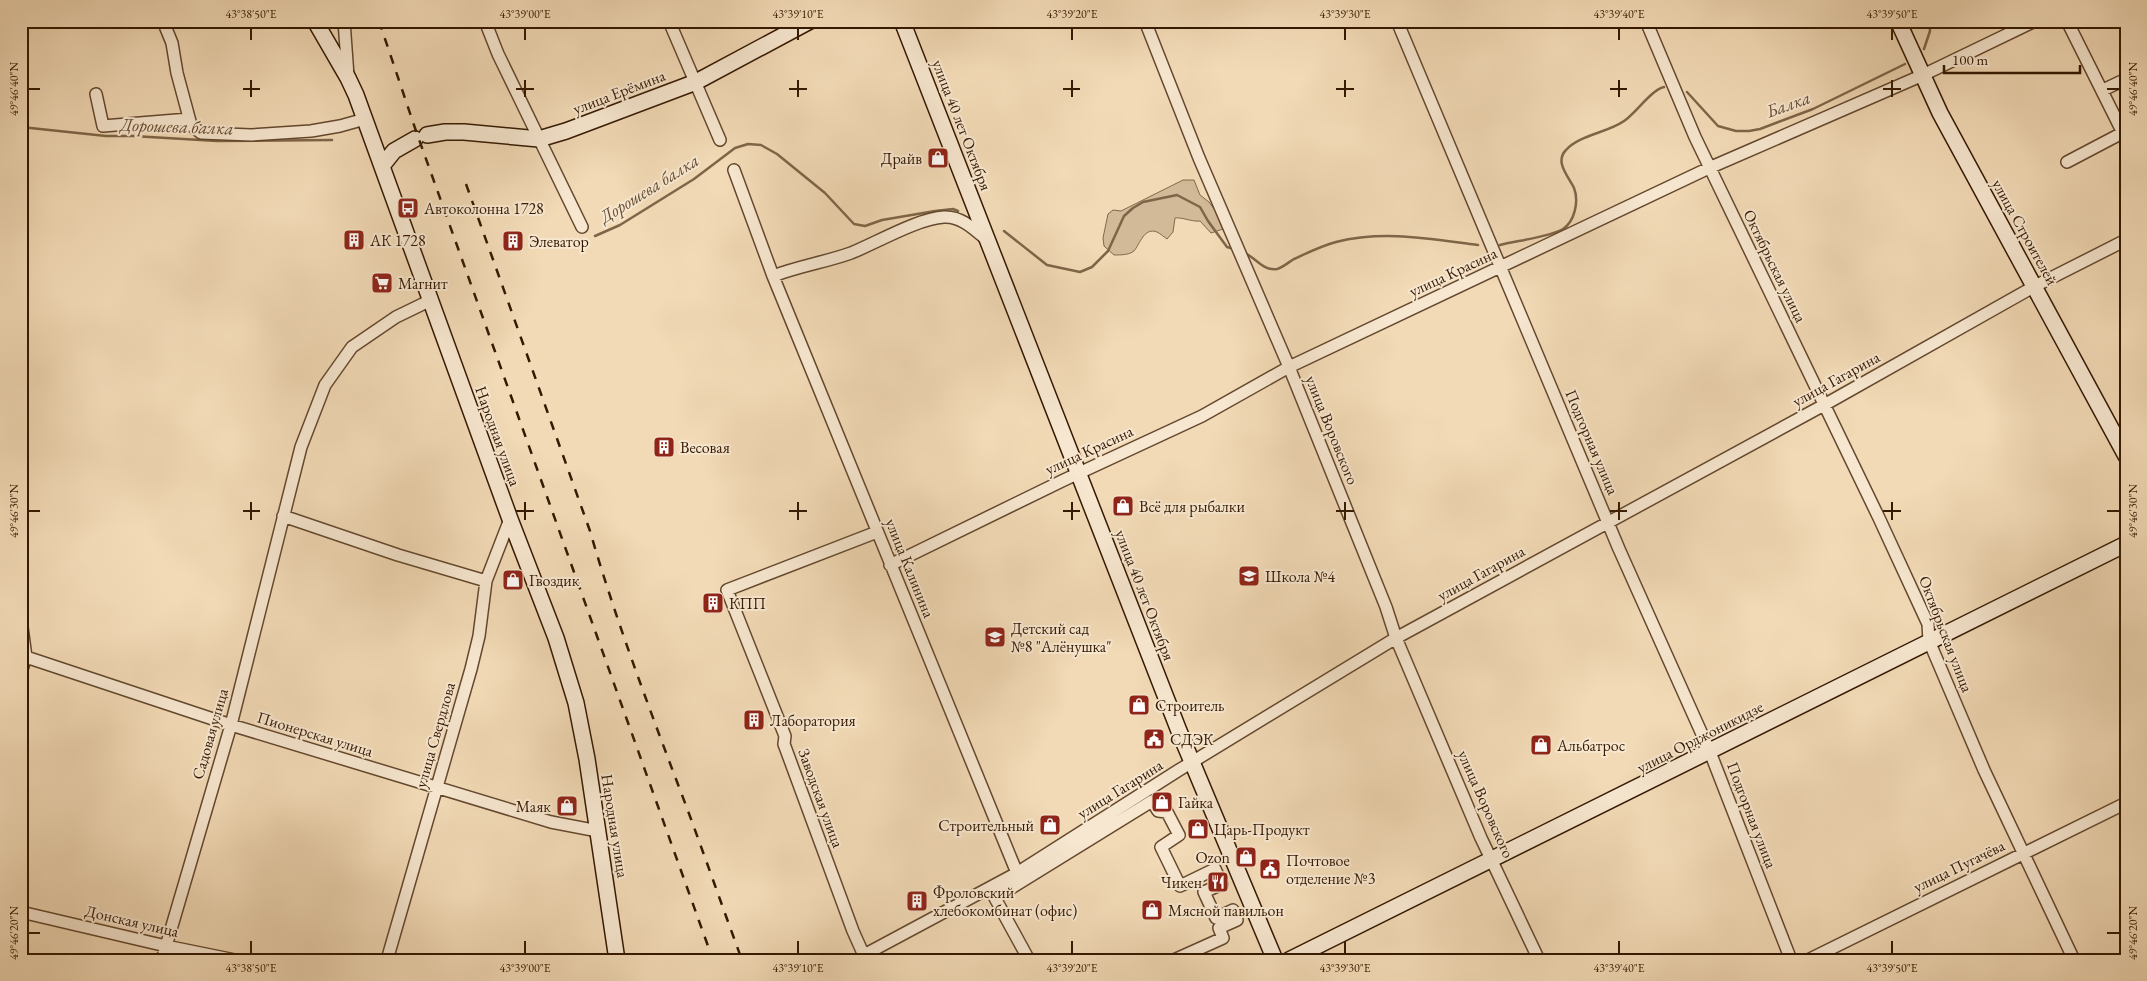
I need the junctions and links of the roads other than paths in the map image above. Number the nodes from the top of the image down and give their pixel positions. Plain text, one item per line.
1 (162, 21) edge
2 (316, 21) edge
3 (344, 21) edge
4 (485, 21) edge
5 (669, 21) edge
6 (810, 21) edge
7 (902, 21) edge
8 (1145, 21) edge
9 (1397, 21) edge
10 (1646, 21) edge
11 (1898, 21) edge
12 (2035, 21) edge
13 (2067, 21) edge
14 (1924, 74) junction
15 (348, 78) junction
16 (2126, 79) edge
17 (696, 82) junction
18 (2103, 90) junction
19 (96, 94) dead end
20 (189, 119) junction
21 (364, 119) junction
22 (2125, 134) edge
23 (538, 138) junction
24 (720, 140) dead end
25 (2067, 162) dead end
26 (382, 166) junction
27 (1709, 168) junction
28 (734, 170) dead end
29 (582, 227) dead end
30 (2126, 240) edge
31 (988, 241) junction
32 (1500, 268) junction
33 (774, 276) junction
34 (2035, 286) junction
35 (431, 300) junction
36 (1289, 367) junction
37 (1824, 405) junction
38 (2126, 456) edge
39 (1078, 473) junction
40 (283, 516) junction
41 (510, 519) junction
42 (1608, 523) junction
43 (877, 532) junction
44 (2126, 544) edge
45 (890, 565) junction
46 (486, 581) junction
47 (21, 620) edge
48 (1396, 638) junction
49 (1929, 641) junction
50 (26, 657) junction
51 (21, 672) edge
52 (231, 725) junction
53 (1710, 752) junction
54 (1192, 763) junction
55 (437, 787) junction
56 (2126, 802) edge
57 (598, 831) junction
58 (2023, 853) junction
59 (1492, 859) junction
60 (1017, 873) junction
61 (21, 912) edge
62 (166, 946) junction
63 (865, 957) edge
64 (162, 960) edge
65 (236, 960) edge
66 (387, 960) edge
67 (617, 960) edge
68 (1029, 960) edge
69 (1174, 960) edge
70 (1275, 960) edge
71 (1289, 960) edge
72 (1540, 960) edge
73 (1791, 960) edge
74 (1808, 960) edge
75 (2074, 960) edge

1 - 20 street
2 - 15 street, Народная улица
3 - 15 street, Народная улица
4 - 23 street
5 - 17 street
6 - 17 street, улица Ерёмина
7 - 31 street, улица 40 лет Октября
8 - 36 street, улица Воровского
9 - 32 street, Подгорная улица
10 - 27 street, Октябрьская улица
11 - 14 street, улица Строителей
12 - 14 street, улица Красина
13 - 18 street
14 - 27 street, улица Красина
14 - 34 street, улица Строителей
15 - 21 street, Народная улица
16 - 18 street
17 - 23 street, улица Ерёмина
17 - 24 street
18 - 22 street
19 - 20 street
20 - 21 street
21 - 26 street, Народная улица
22 - 25 street
23 - 26 street, улица Ерёмина
23 - 29 street
26 - 35 street, Народная улица
27 - 32 street, улица Красина
27 - 37 street, Октябрьская улица
28 - 33 street, улица Калинина
30 - 34 street, улица Гагарина
31 - 33 street, улица 40 лет Октября
31 - 39 street, улица 40 лет Октября
32 - 36 street, улица Красина
32 - 42 street, Подгорная улица
33 - 43 street, улица Калинина
34 - 37 street, улица Гагарина
34 - 38 street, улица Строителей
35 - 40 street, Садовая улица
35 - 41 street, Народная улица
36 - 39 street, улица Красина
36 - 48 street, улица Воровского
37 - 42 street, улица Гагарина
37 - 49 street, Октябрьская улица
39 - 45 street, улица Красина
39 - 54 street, улица 40 лет Октября
40 - 46 street
40 - 52 street, Садовая улица
41 - 46 street, улица Свердлова
41 - 57 street, Народная улица
42 - 48 street, улица Гагарина
42 - 53 street, Подгорная улица
43 - 45 street, улица Калинина
43 - 63 street, Заводская улица
44 - 49 street, улица Орджоникидзе
45 - 60 street, улица Калинина
46 - 55 street, улица Свердлова
47 - 50 street
48 - 54 street, улица Гагарина
48 - 59 street, улица Воровского
49 - 53 street, улица Орджоникидзе
49 - 58 street, Октябрьская улица
50 - 51 street
50 - 52 street, Пионерская улица
52 - 55 street, Пионерская улица
52 - 62 street, Садовая улица
53 - 59 street, улица Орджоникидзе
53 - 73 street, Подгорная улица
54 - 60 street, улица Гагарина
54 - 70 street, улица 40 лет Октября
55 - 57 street, Пионерская улица
55 - 66 street, улица Свердлова
56 - 58 street, улица Пугачёва
57 - 67 street, Народная улица
58 - 74 street, улица Пугачёва
58 - 75 street, Октябрьская улица
59 - 71 street, улица Орджоникидзе
59 - 72 street, улица Воровского
60 - 63 street, улица Гагарина
61 - 62 street, Донская улица
62 - 64 street, Садовая улица
62 - 65 street, Донская улица
68 - 69 street

